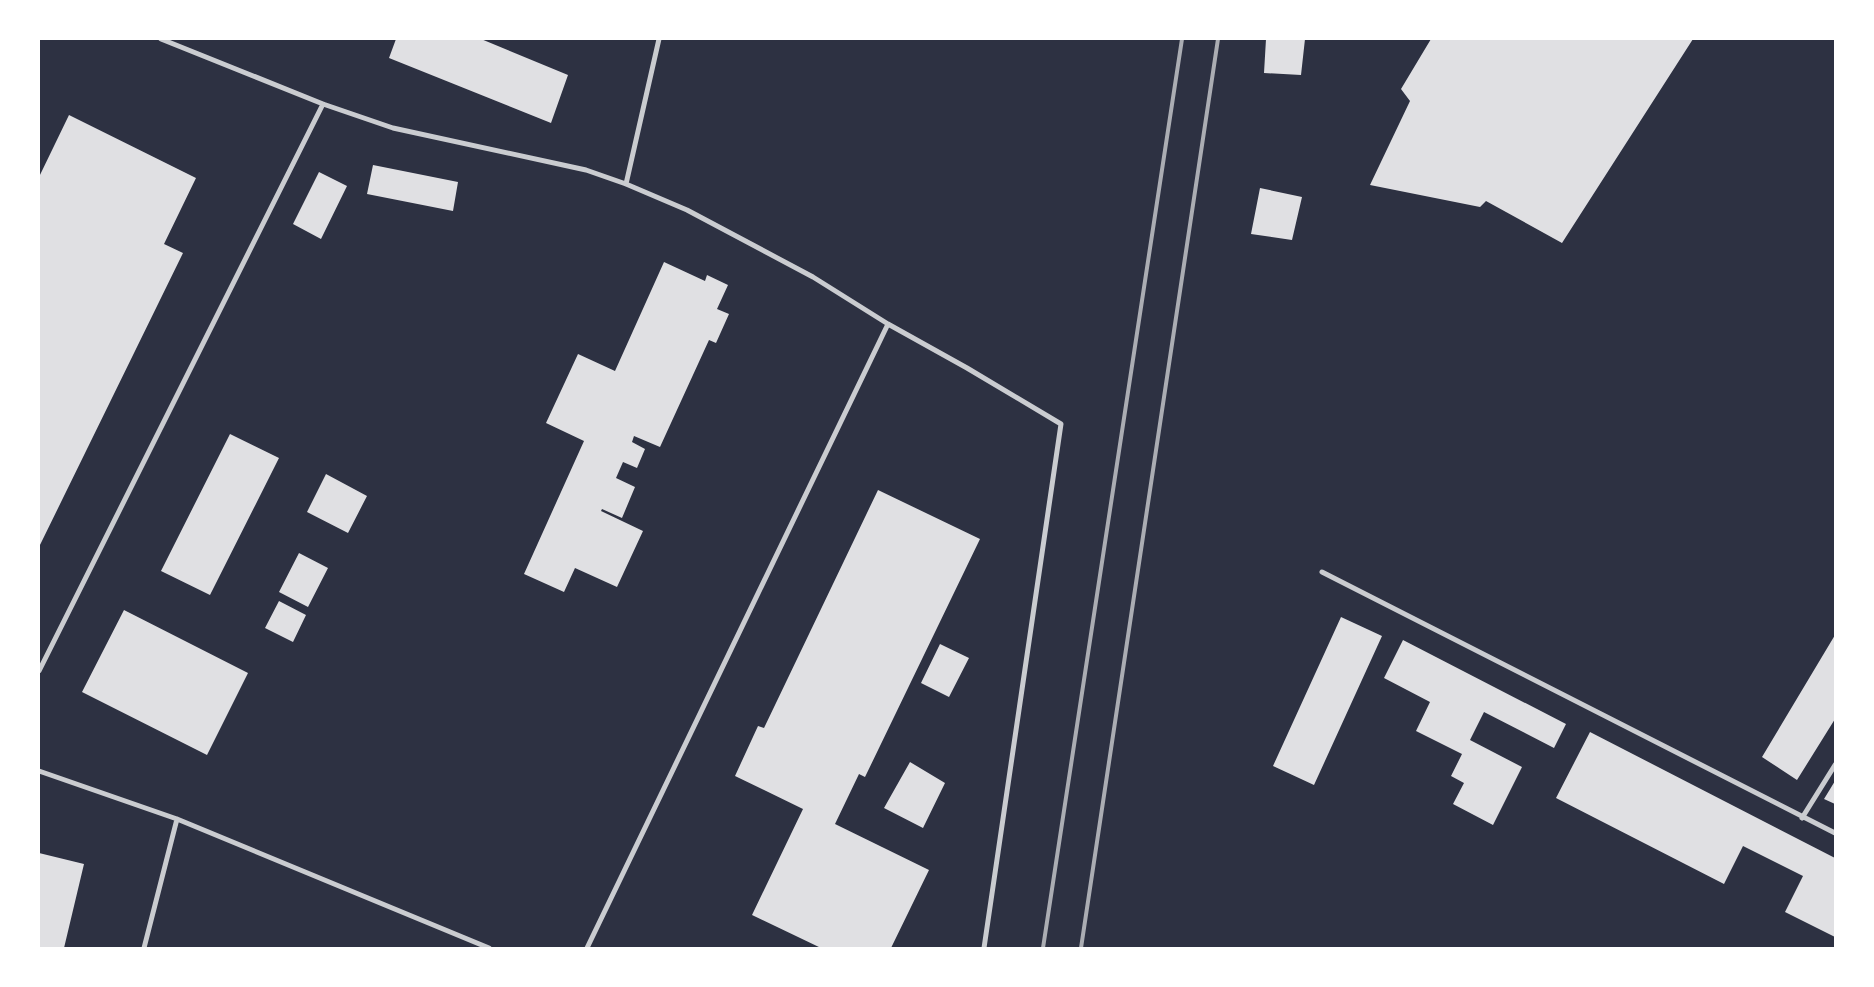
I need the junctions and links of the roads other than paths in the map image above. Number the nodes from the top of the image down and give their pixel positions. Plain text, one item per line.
1 (161, 39) edge
2 (659, 39) edge
3 (323, 104) junction
4 (626, 184) junction
5 (888, 324) junction
6 (1322, 572) dead end
7 (39, 671) edge
8 (1835, 765) edge
9 (39, 771) edge
10 (1802, 818) junction
11 (177, 819) junction
12 (1835, 833) edge
13 (144, 948) edge
14 (489, 948) edge
15 (588, 948) edge
16 (984, 948) edge

1 - 3 street
2 - 4 street
3 - 4 street
3 - 7 street
4 - 5 street
5 - 15 street
5 - 16 street
6 - 10 street
8 - 10 street
9 - 11 street
10 - 12 street
11 - 13 street
11 - 14 street

